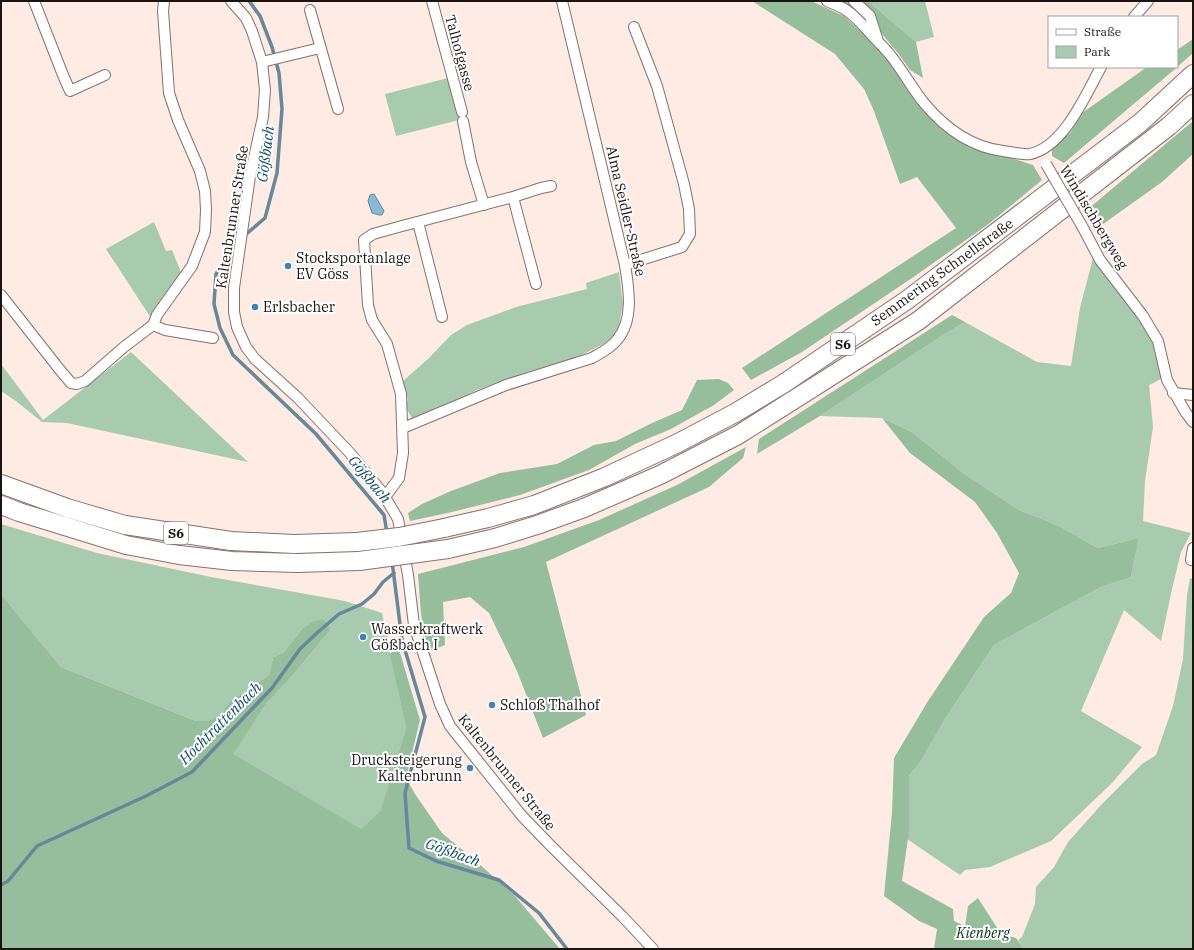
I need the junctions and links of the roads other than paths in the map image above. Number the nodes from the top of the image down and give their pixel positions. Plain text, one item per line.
1 (34, 1) edge
2 (164, 1) edge
3 (231, 1) edge
4 (432, 1) edge
5 (562, 1) edge
6 (827, 1) edge
7 (854, 1) edge
8 (1148, 1) edge
9 (310, 10) dead end
10 (1135, 16) edge
11 (634, 27) dead end
12 (878, 42) junction
13 (320, 48) junction
14 (265, 62) junction
15 (1100, 68) edge
16 (1193, 74) edge
17 (105, 75) dead end
18 (1193, 104) edge
19 (338, 109) dead end
20 (1038, 151) junction
21 (551, 186) dead end
22 (513, 197) junction
23 (484, 205) junction
24 (418, 222) junction
25 (625, 265) junction
26 (536, 284) dead end
27 (1, 295) edge
28 (442, 317) dead end
29 (153, 325) junction
30 (213, 338) dead end
31 (1174, 393) junction
32 (1193, 394) edge
33 (1193, 422) edge
34 (403, 428) junction
35 (1, 484) edge
36 (385, 497) junction
37 (1, 505) edge
38 (1193, 548) edge
39 (1191, 560) dead end
40 (653, 949) edge

1 - 17 street
2 - 29 street
3 - 14 street, Kaltenbrunner Straße
4 - 23 street, Talhofgasse
5 - 25 street, Alma Seidler-Straße
6 - 12 street
7 - 12 street
8 - 10 street
9 - 13 street
11 - 25 street
12 - 20 street
13 - 14 street
13 - 19 street
14 - 36 street, Kaltenbrunner Straße
15 - 20 street
16 - 35 highway, Semmering Schnellstraße / S6, bridge
18 - 37 highway, Semmering Schnellstraße / S6, bridge
20 - 31 street, Windischbergweg, bridge
21 - 22 street
22 - 23 street
22 - 26 street
23 - 24 street
24 - 28 street
24 - 34 street
25 - 34 street, Alma Seidler-Straße
27 - 29 street
29 - 30 street
31 - 32 street
31 - 33 street, Windischbergweg
34 - 36 street
36 - 40 street, Kaltenbrunner Straße
38 - 39 street

